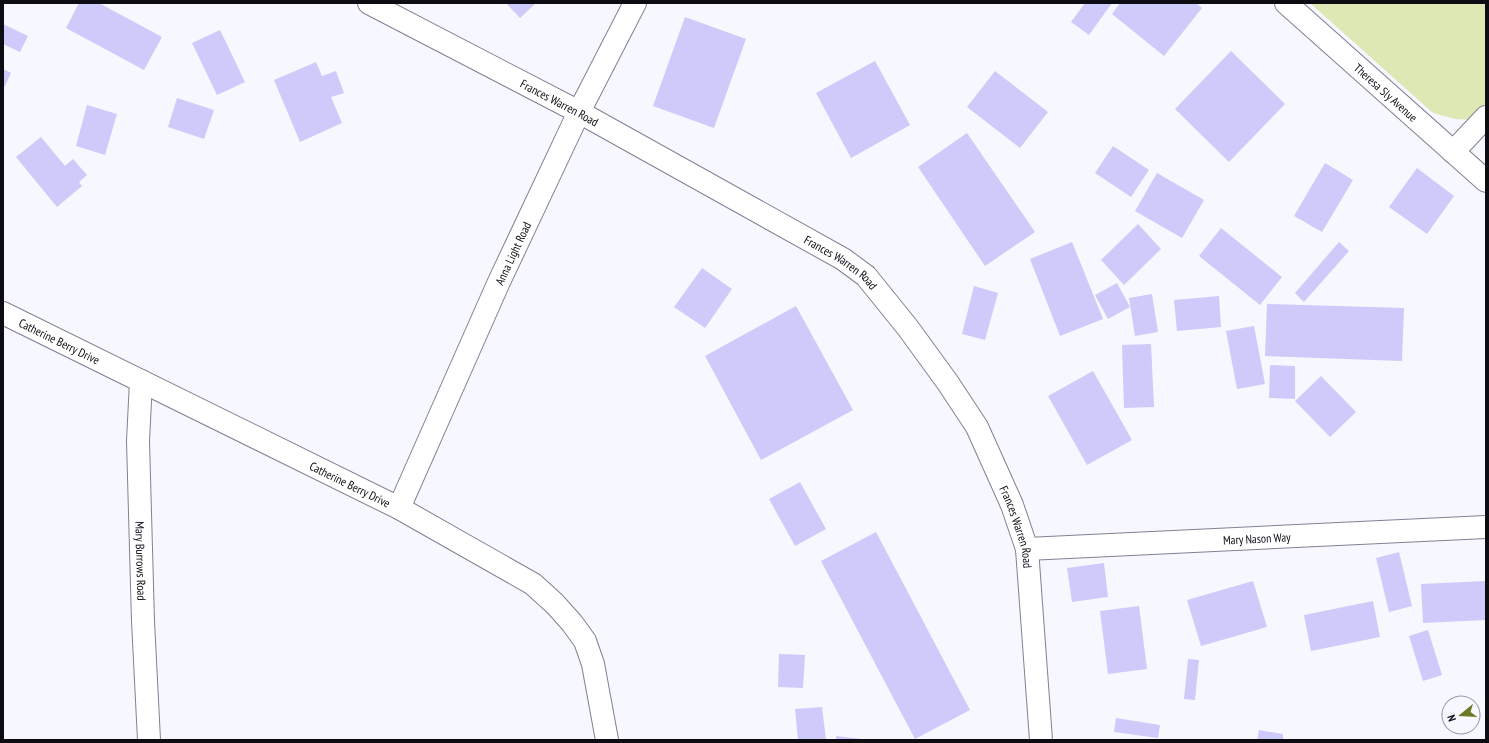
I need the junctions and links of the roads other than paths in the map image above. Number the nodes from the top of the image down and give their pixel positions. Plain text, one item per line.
1 (369, 3) edge
2 (636, 3) edge
3 (1286, 3) edge
4 (579, 112) junction
5 (1486, 117) edge
6 (1453, 152) junction
7 (1486, 181) edge
8 (3, 313) edge
9 (141, 381) junction
10 (400, 508) junction
11 (1486, 527) edge
12 (1027, 549) junction
13 (149, 740) edge
14 (607, 740) edge
15 (1041, 740) edge

1 - 4 street, Frances Warren Road
2 - 4 street, Anna Light Road
3 - 6 street, Theresa Sly Avenue
4 - 10 street, Anna Light Road
4 - 12 street, Frances Warren Road
5 - 6 street
6 - 7 street, Theresa Sly Avenue
8 - 9 street, Catherine Berry Drive
9 - 10 street, Catherine Berry Drive
9 - 13 street, Mary Burrows Road
10 - 14 street, Catherine Berry Drive
11 - 12 street, Mary Nason Way
12 - 15 street, Frances Warren Road

